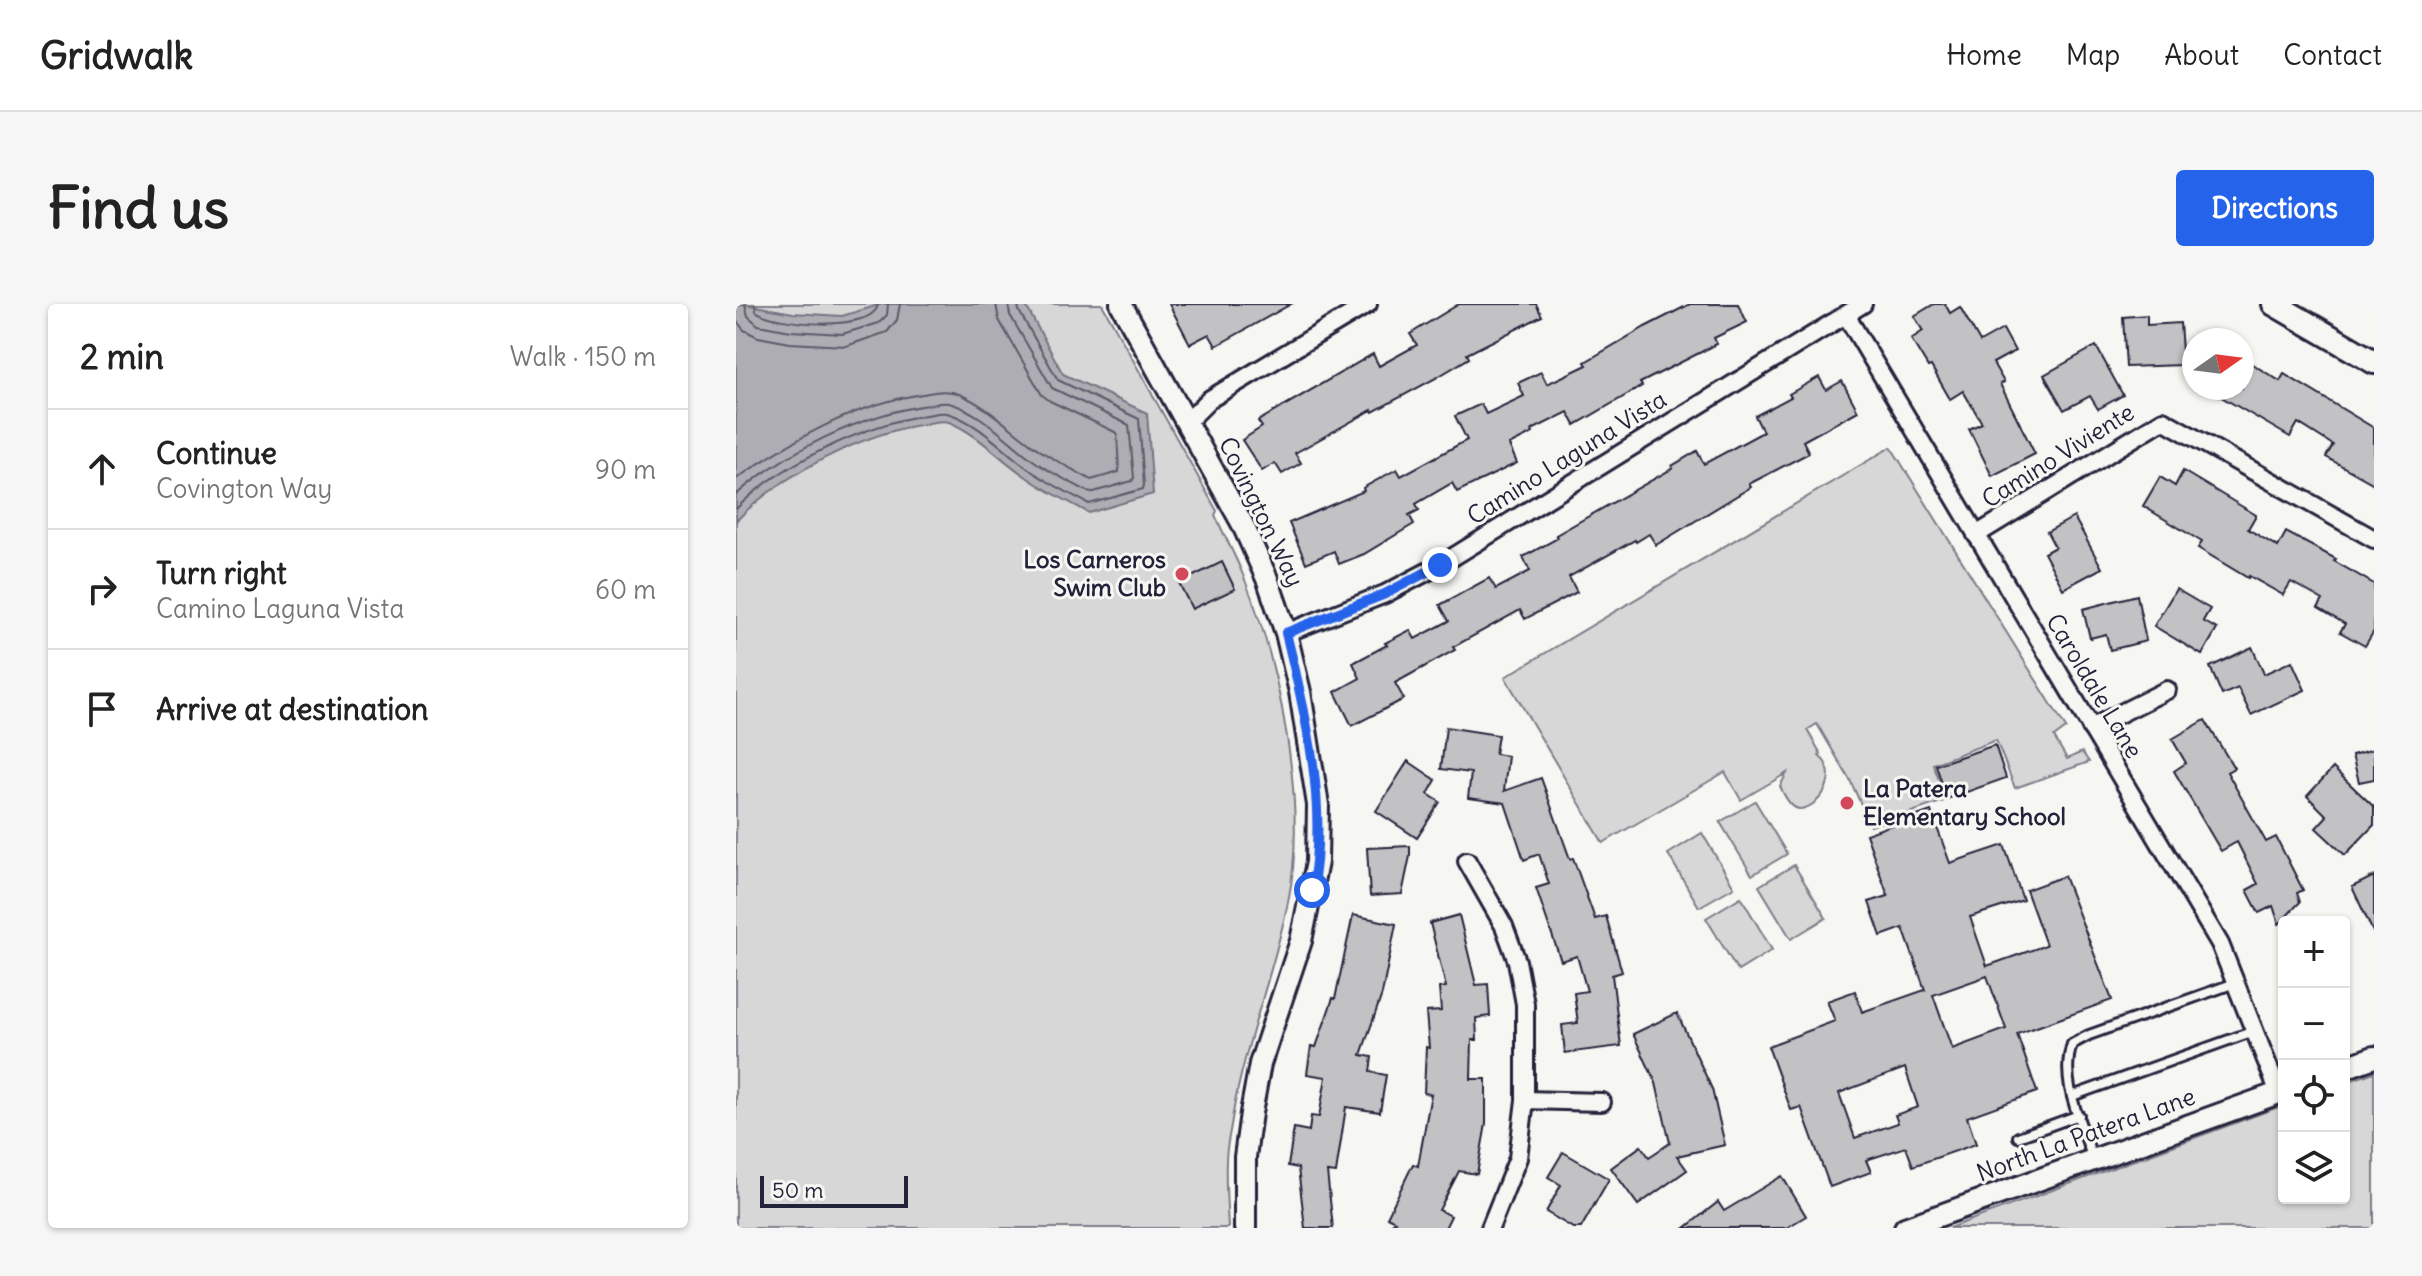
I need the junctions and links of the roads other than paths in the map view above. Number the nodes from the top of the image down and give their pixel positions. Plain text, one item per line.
1 (1121, 304) edge
2 (1368, 304) edge
3 (1863, 304) edge
4 (2274, 304) edge
5 (1846, 315) junction
6 (2374, 362) edge
7 (1187, 422) junction
8 (1976, 535) junction
9 (2374, 539) edge
10 (1286, 633) junction
11 (2167, 690) dead end
12 (2091, 728) junction
13 (1467, 861) dead end
14 (2235, 983) junction
15 (2254, 1031) junction
16 (2374, 1057) edge
17 (2350, 1066) edge
18 (2278, 1085) edge
19 (2278, 1093) edge
20 (2072, 1096) junction
21 (1525, 1100) junction
22 (1602, 1102) dead end
23 (2079, 1115) junction
24 (2018, 1137) dead end
25 (2093, 1160) junction
26 (1245, 1228) edge
27 (1490, 1228) edge
28 (1905, 1228) edge

1 - 7 street, Covington Way
2 - 7 street
3 - 5 street, Camino Laguna Vista
4 - 6 main road
5 - 8 street, Caroldale Lane
5 - 10 street, Camino Laguna Vista
7 - 10 street, Covington Way
8 - 9 street, Camino Viviente
8 - 12 street, Caroldale Lane
10 - 26 street, Covington Way
11 - 12 street
12 - 14 street, Caroldale Lane
13 - 21 street
14 - 15 street, Caroldale Lane
14 - 20 lane
15 - 18 street, Caroldale Lane
15 - 20 lane
16 - 17 street
19 - 25 street, North La Patera Lane
20 - 23 lane
21 - 22 street
21 - 27 street
23 - 24 lane
23 - 25 lane
25 - 28 street, North La Patera Lane

